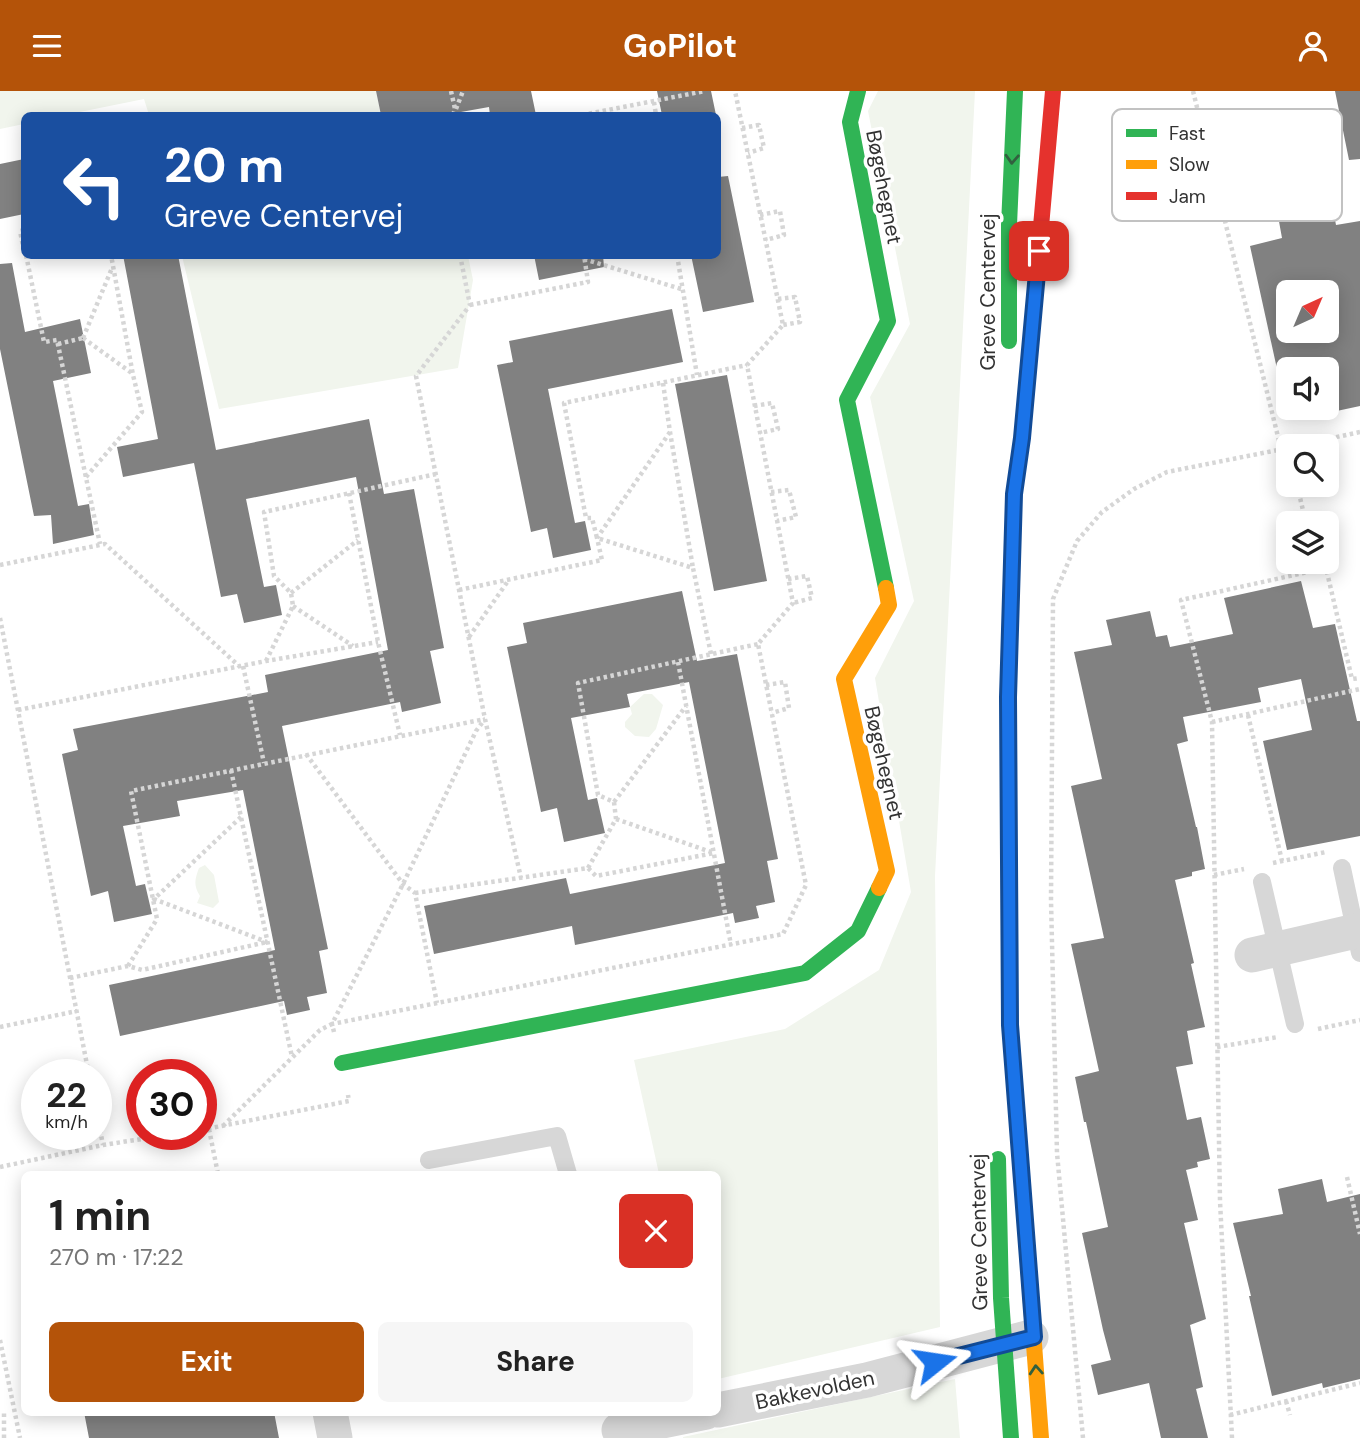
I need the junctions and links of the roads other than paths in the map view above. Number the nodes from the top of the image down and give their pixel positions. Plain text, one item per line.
1 (859, 91) edge
2 (1015, 91) edge
3 (1053, 91) edge
4 (1009, 357) dead end
5 (1009, 410) dead end
6 (1014, 494) junction
7 (1340, 859) road end
8 (1262, 882) dead end
9 (1358, 938) edge
10 (1265, 952) junction
11 (1295, 1024) dead end
12 (1010, 1025) junction
13 (342, 1063) road end
14 (1001, 1106) dead end
15 (998, 1146) dead end
16 (429, 1160) dead end
17 (567, 1171) edge
18 (1018, 1340) junction
19 (721, 1409) edge
20 (331, 1416) edge
21 (683, 1416) edge
22 (619, 1427) edge
23 (335, 1438) edge
24 (1011, 1438) edge
25 (1041, 1438) edge

1 - 13 street, Bøgehegnet
2 -> 4 street, Greve Centervej
3 - 6 street, Greve Centervej
5 - 6 street, Greve Centervej
6 - 12 street, Greve Centervej
7 - 9 lane
8 - 10 lane
9 - 10 street
10 - 11 lane
12 - 14 street, Greve Centervej
12 - 18 street, Greve Centervej
15 - 18 street, Greve Centervej
16 - 17 lane
18 - 19 street, Bakkevolden
18 - 24 street, Greve Centervej
25 -> 18 street, Greve Centervej
20 - 23 street
21 - 22 street

